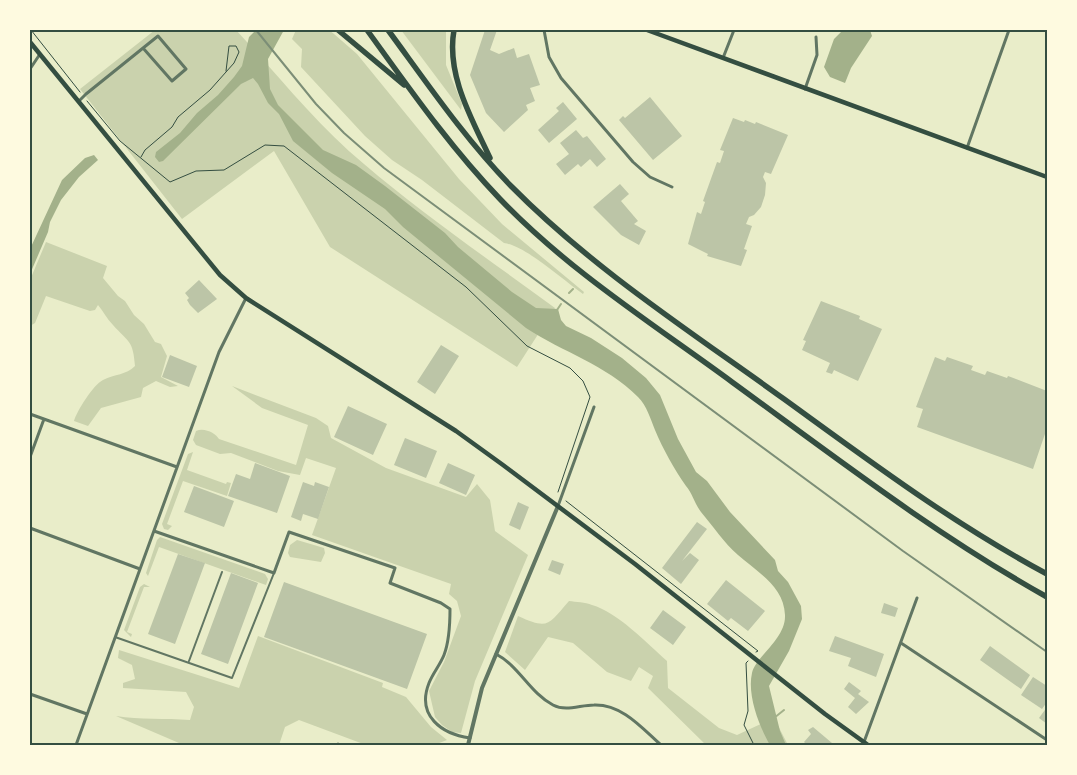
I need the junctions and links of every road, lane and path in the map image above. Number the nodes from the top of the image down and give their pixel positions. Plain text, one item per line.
1 (31, 30) edge
2 (338, 30) edge
3 (367, 30) edge
4 (388, 30) edge
5 (454, 30) edge
6 (544, 30) edge
7 (647, 30) edge
8 (734, 30) edge
9 (1009, 30) edge
10 (816, 37) dead end
11 (30, 42) edge
12 (143, 48) junction
13 (40, 54) junction
14 (723, 58) junction
15 (30, 69) edge
16 (226, 71) junction
17 (805, 90) junction
18 (411, 91) junction
19 (84, 96) junction
20 (79, 101) junction
21 (967, 148) junction
22 (141, 157) junction
23 (493, 166) junction
24 (1047, 177) edge
25 (672, 187) dead end
26 (246, 298) junction
27 (594, 407) dead end
28 (30, 414) edge
29 (44, 419) junction
30 (30, 457) edge
31 (177, 467) junction
32 (557, 494) dead end
33 (566, 501) dead end
34 (558, 506) junction
35 (30, 528) edge
36 (154, 531) junction
37 (1031, 566) junction
38 (1047, 568) edge
39 (140, 569) junction
40 (222, 572) dead end
41 (274, 573) junction
42 (1047, 574) edge
43 (1047, 597) edge
44 (917, 598) dead end
45 (115, 636) junction
46 (901, 643) junction
47 (758, 651) dead end
48 (496, 654) junction
49 (752, 657) junction
50 (189, 661) junction
51 (30, 694) edge
52 (87, 714) junction
53 (470, 738) junction
54 (1047, 740) edge
55 (866, 744) edge
56 (76, 745) edge
57 (468, 745) edge
58 (661, 745) edge
59 (754, 745) edge

1 - 19 path
2 - 18 highway
3 - 18 highway
4 - 23 highway
5 - 23 highway
6 - 25 street
7 - 14 main road
8 - 14 street
9 - 21 street
10 - 17 street
11 - 13 main road
12 - 12 street
12 - 19 street
13 - 15 street
13 - 20 main road
14 - 17 main road
16 - 16 path
16 - 22 path
17 - 21 main road
18 - 43 highway
19 - 20 street
19 - 22 path
20 - 26 main road
21 - 24 main road
22 - 32 path
23 - 37 highway
26 - 31 street
26 - 34 main road
27 - 34 street
28 - 29 street
29 - 30 street
29 - 31 street
31 - 36 street
33 - 47 path
34 - 48 street
34 - 49 main road
35 - 39 street
36 - 39 street
36 - 41 street
37 - 38 highway
37 - 42 highway
39 - 45 street
40 - 50 lane
41 - 50 lane
41 - 53 street
44 - 46 street
45 - 50 lane
45 - 52 street
46 - 54 street
46 - 55 street
48 - 53 street
48 - 58 street
49 - 55 main road
49 - 59 path
51 - 52 street
52 - 56 street
53 - 57 street

